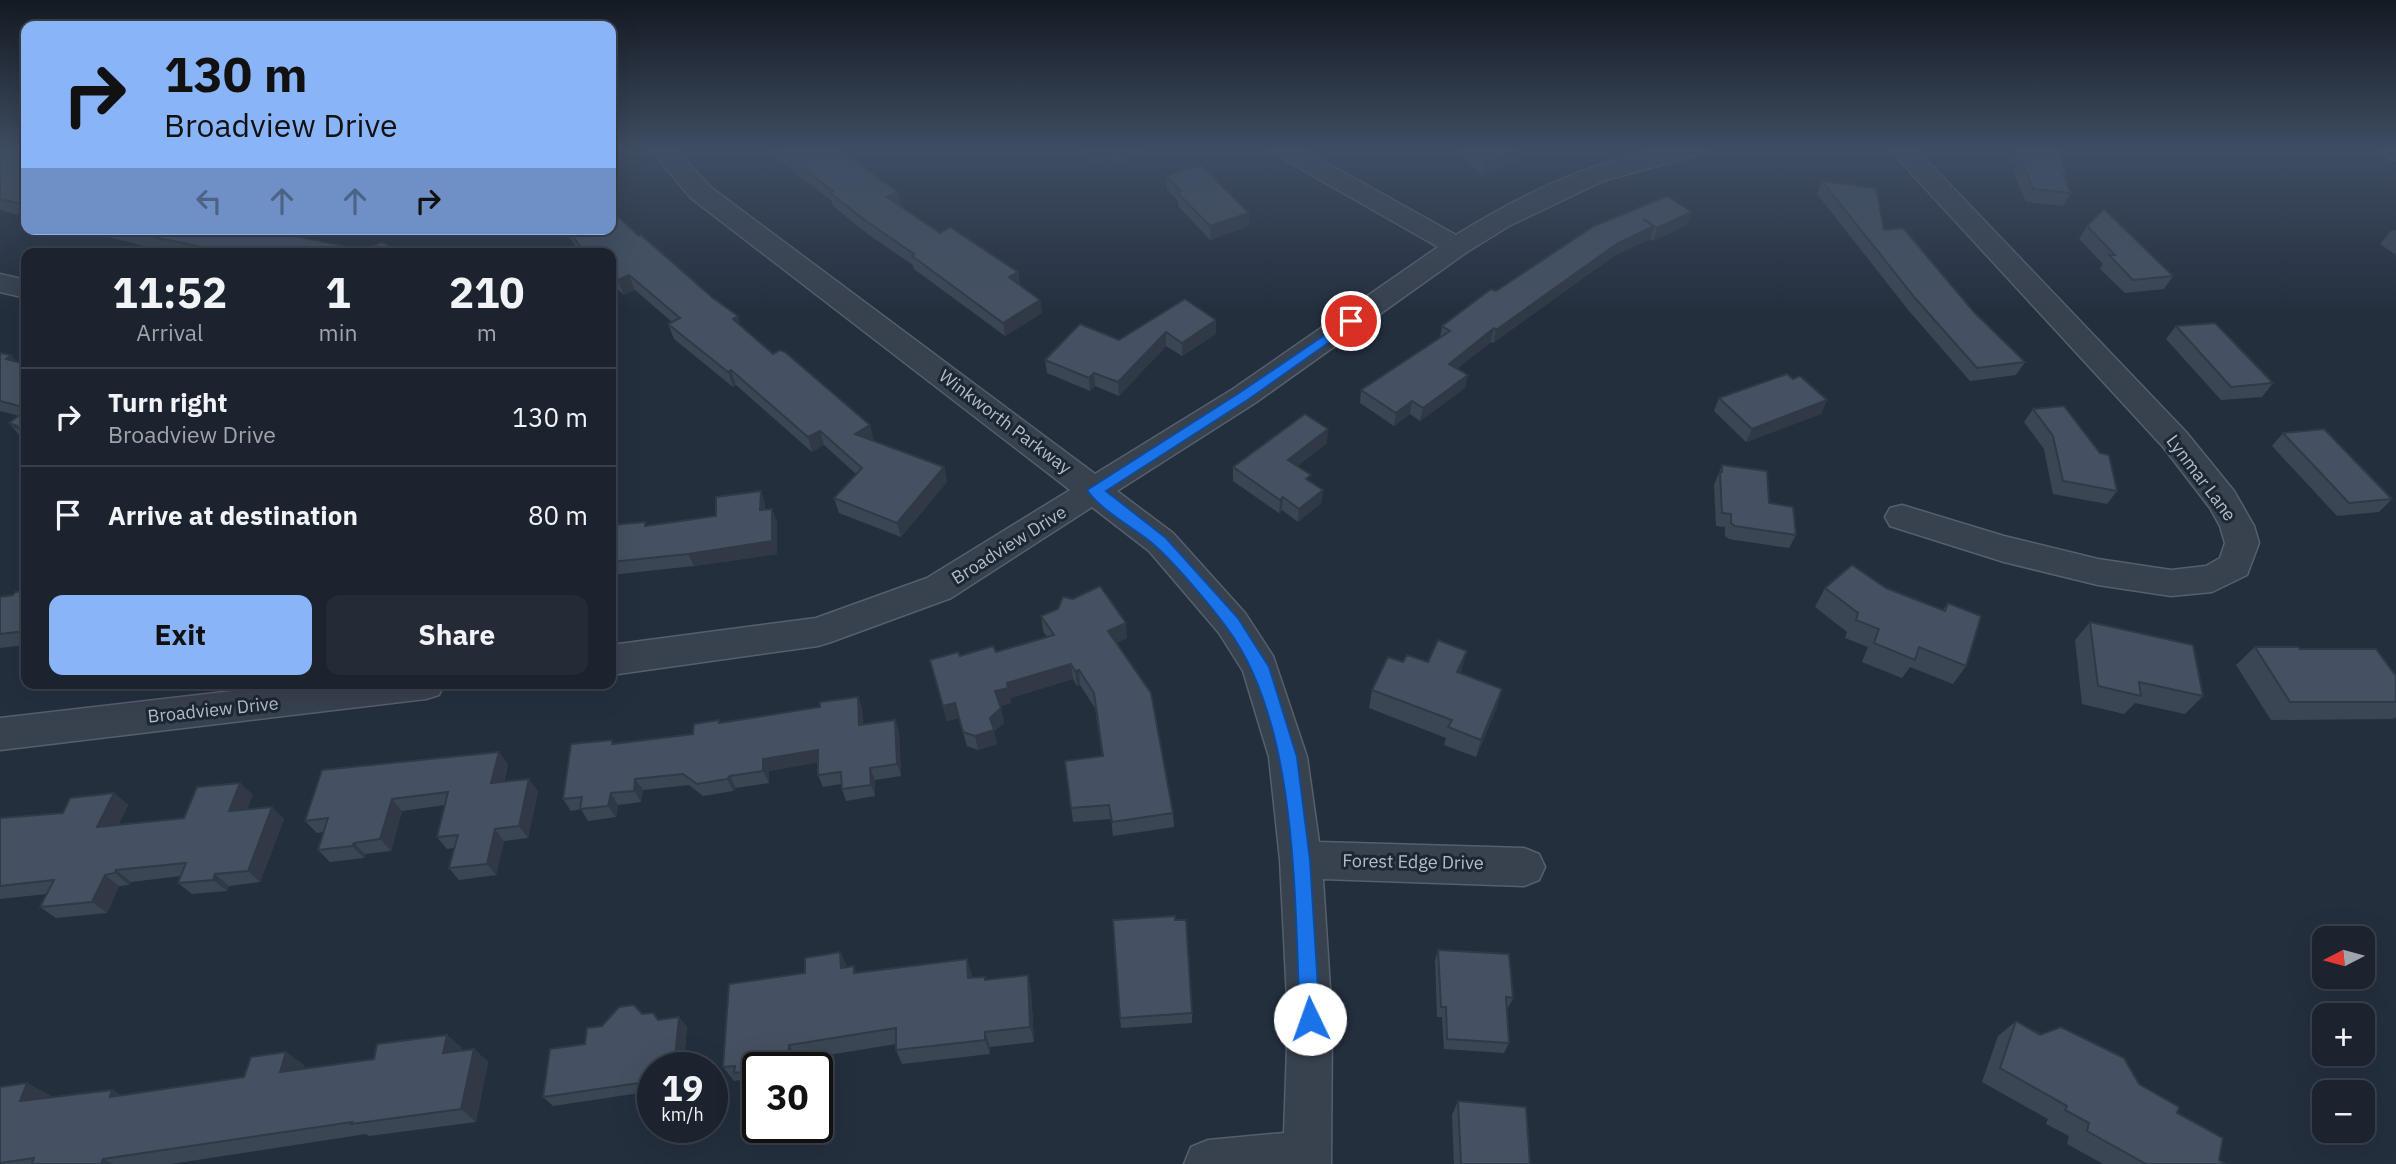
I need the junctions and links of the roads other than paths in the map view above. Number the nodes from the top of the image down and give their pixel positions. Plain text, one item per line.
1 (715, 202) edge
2 (1376, 202) edge
3 (1536, 202) edge
4 (1952, 202) edge
5 (1457, 246) junction
6 (0, 283) edge
7 (21, 288) edge
8 (1095, 490) junction
9 (1902, 517) dead end
10 (616, 659) edge
11 (362, 689) edge
12 (0, 734) edge
13 (1301, 860) junction
14 (1524, 867) dead end
15 (1307, 1159) edge
16 (1208, 1164) edge

1 - 8 street, Winkworth Parkway
2 - 5 street
3 - 5 street, Broadview Drive
4 - 9 street, Lynmar Lane
5 - 8 street, Broadview Drive
6 - 7 street
8 - 10 street, Broadview Drive
8 - 13 street, Winkworth Parkway
11 - 12 street, Broadview Drive
13 - 14 street, Forest Edge Drive
13 - 15 street, Winkworth Parkway
15 - 16 street

